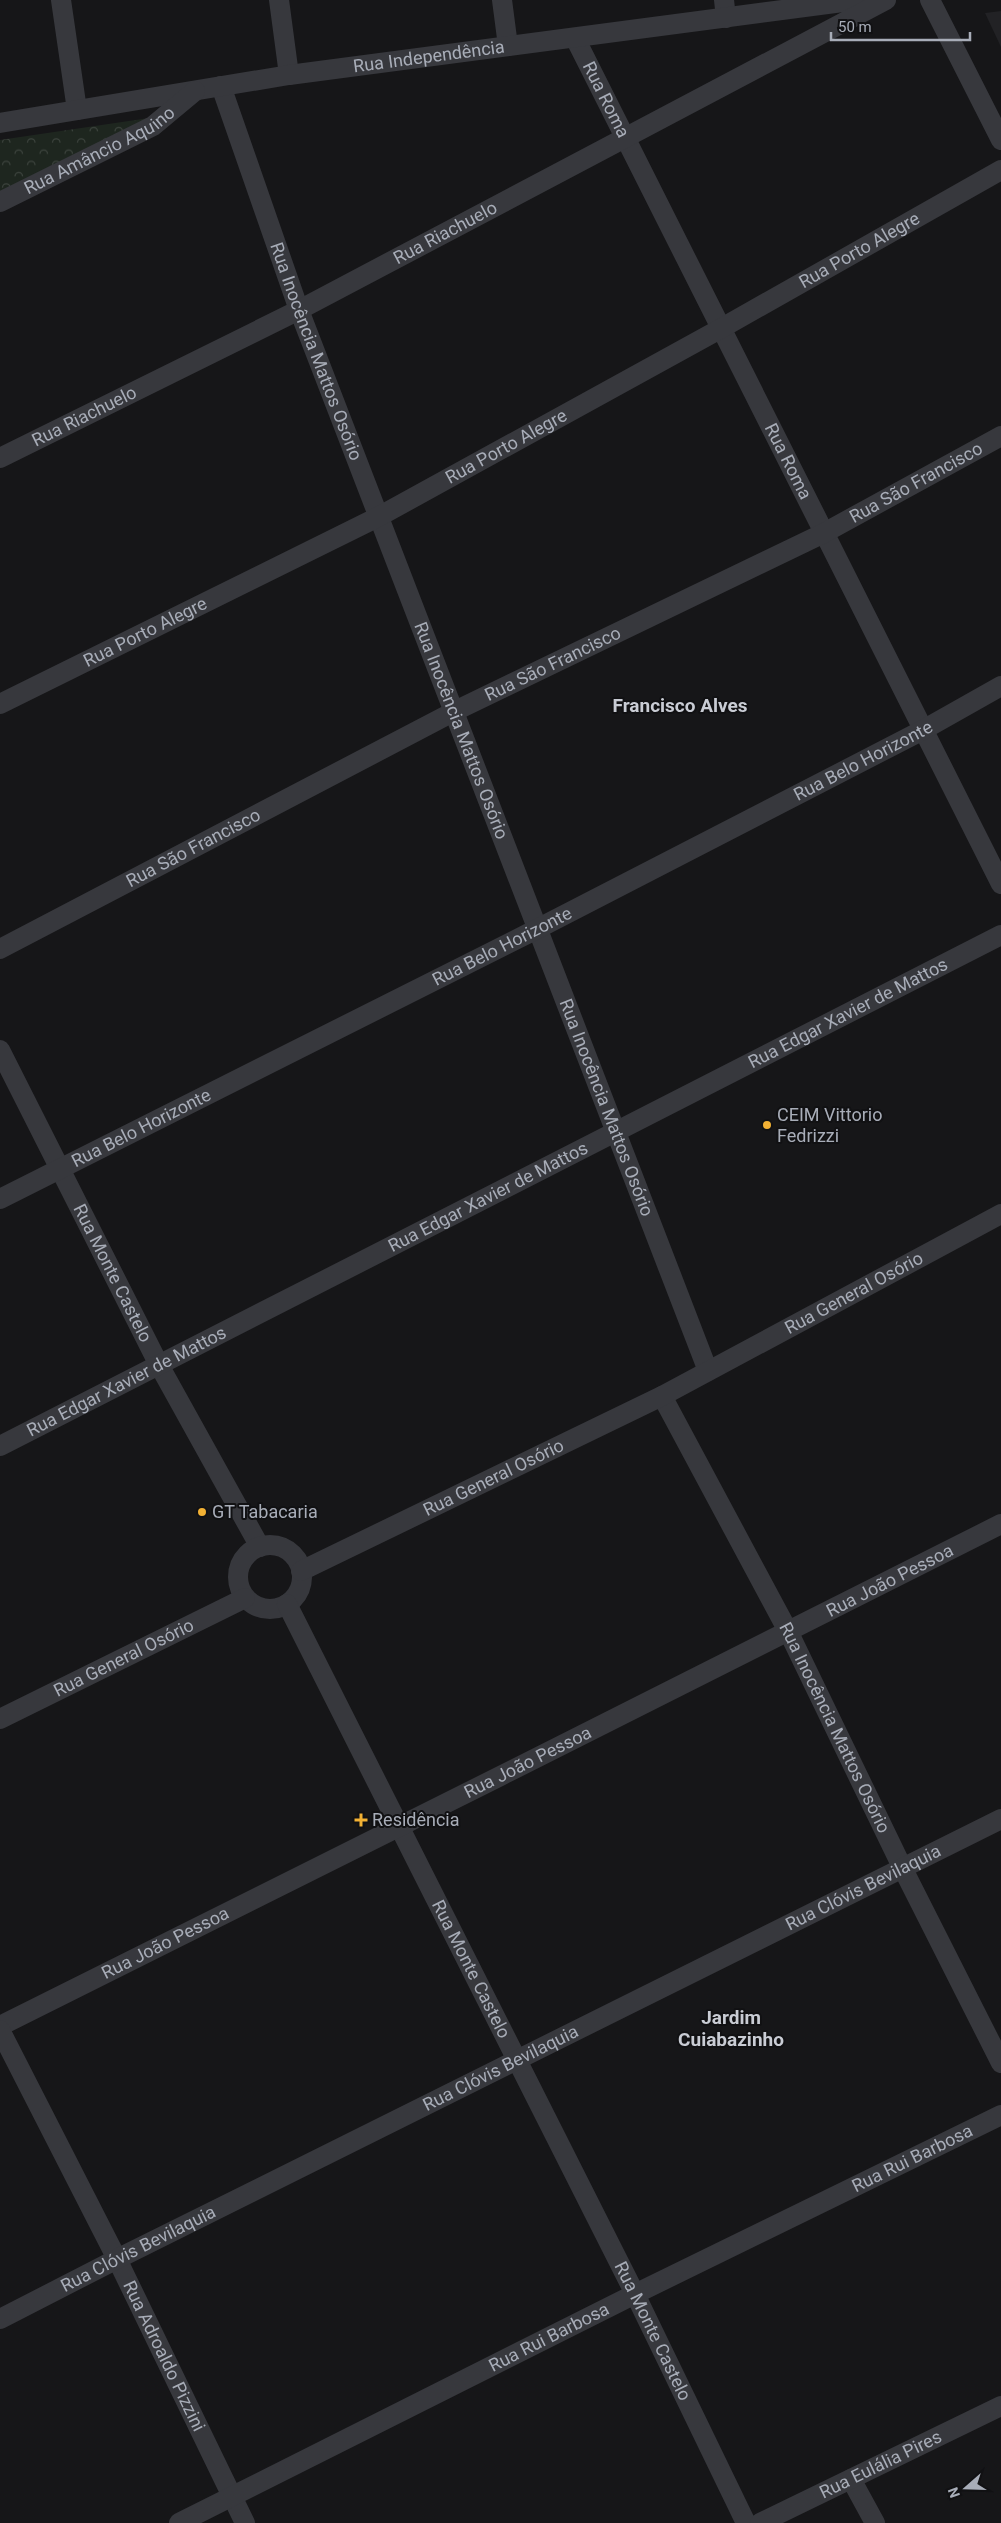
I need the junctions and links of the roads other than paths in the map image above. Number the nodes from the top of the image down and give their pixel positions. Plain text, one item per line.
1 (61, 0) edge
2 (279, 0) edge
3 (502, 0) edge
4 (858, 0) edge
5 (886, 0) edge
6 (930, 0) edge
7 (725, 9) edge
8 (575, 38) junction
9 (508, 46) junction
10 (289, 76) junction
11 (221, 86) junction
12 (195, 90) junction
13 (77, 110) junction
14 (0, 123) edge
15 (625, 138) junction
16 (1001, 140) edge
17 (1001, 170) edge
18 (0, 202) edge
19 (298, 310) junction
20 (720, 328) junction
21 (1001, 436) edge
22 (0, 458) edge
23 (378, 517) junction
24 (824, 533) junction
25 (1001, 686) edge
26 (0, 704) edge
27 (455, 711) junction
28 (923, 730) junction
29 (1001, 884) edge
30 (537, 929) junction
31 (1001, 935) edge
32 (0, 949) edge
33 (0, 1050) edge
34 (615, 1131) junction
35 (61, 1168) junction
36 (0, 1199) edge
37 (1001, 1214) edge
38 (160, 1365) junction
39 (708, 1371) junction
40 (662, 1396) junction
41 (0, 1446) edge
42 (1001, 1524) edge
43 (260, 1547) junction
44 (301, 1571) junction
45 (245, 1598) junction
46 (287, 1604) junction
47 (789, 1632) junction
48 (0, 1719) edge
49 (1001, 1819) edge
50 (399, 1825) junction
51 (903, 1870) junction
52 (0, 2028) edge
53 (516, 2059) junction
54 (1001, 2062) edge
55 (1001, 2115) edge
56 (117, 2259) junction
57 (635, 2294) junction
58 (0, 2320) edge
59 (1001, 2406) edge
60 (851, 2479) junction
61 (232, 2495) junction
62 (179, 2523) edge
63 (245, 2523) edge
64 (746, 2523) edge
65 (760, 2523) edge
66 (874, 2523) edge

1 - 13 street
2 - 10 street
3 - 9 street
4 - 7 street, Rua Independência
5 - 15 street, Rua Riachuelo
6 - 16 street
7 - 8 street, Rua Independência
8 - 9 street, Rua Independência
8 - 15 street, Rua Roma
9 - 10 street, Rua Independência
10 - 11 street, Rua Independência
11 - 12 street, Rua Independência
11 - 19 street, Rua Inocência Mattos Osório
12 - 13 street, Rua Independência
12 - 18 street, Rua Amâncio Aquino
13 - 14 street, Rua Independência
15 - 19 street, Rua Riachuelo
15 - 20 street, Rua Roma
17 - 20 street, Rua Porto Alegre
19 - 22 street, Rua Riachuelo
19 - 23 street, Rua Inocência Mattos Osório
20 - 23 street, Rua Porto Alegre
20 - 24 street, Rua Roma
21 - 24 street, Rua São Francisco
23 - 26 street, Rua Porto Alegre
23 - 27 street, Rua Inocência Mattos Osório
24 - 27 street, Rua São Francisco
24 - 28 street, Rua Roma
25 - 28 street, Rua Belo Horizonte
27 - 30 street, Rua Inocência Mattos Osório
27 - 32 street, Rua São Francisco
28 - 29 street, Rua Roma
28 - 30 street, Rua Belo Horizonte
30 - 34 street, Rua Inocência Mattos Osório
30 - 35 street, Rua Belo Horizonte
31 - 34 street, Rua Edgar Xavier de Mattos
33 - 35 street, Rua Monte Castelo
34 - 38 street, Rua Edgar Xavier de Mattos
34 - 39 street, Rua Inocência Mattos Osório
35 - 36 street, Rua Belo Horizonte
35 - 38 street, Rua Monte Castelo
37 - 39 street, Rua General Osório
38 - 41 street, Rua Edgar Xavier de Mattos
38 - 43 street, Rua Monte Castelo
39 - 40 street, Rua General Osório
40 - 44 street, Rua General Osório
40 - 47 street, Rua Inocência Mattos Osório
42 - 47 street, Rua João Pessoa
43 - 44 street
43 - 45 street
44 - 46 street
45 - 46 street
45 - 48 street, Rua General Osório
46 - 50 street, Rua Monte Castelo
47 - 50 street, Rua João Pessoa
47 - 51 street, Rua Inocência Mattos Osório
49 - 51 street, Rua Clóvis Bevilaquia
50 - 52 street, Rua João Pessoa
50 - 53 street, Rua Monte Castelo
51 - 53 street, Rua Clóvis Bevilaquia
51 - 54 street, Rua Inocência Mattos Osório
52 - 56 street, Rua Adroaldo Pizzini
53 - 56 street, Rua Clóvis Bevilaquia
53 - 57 street, Rua Monte Castelo
55 - 57 street, Rua Rui Barbosa
56 - 58 street, Rua Clóvis Bevilaquia
56 - 61 street, Rua Adroaldo Pizzini
57 - 61 street, Rua Rui Barbosa
57 - 64 street, Rua Monte Castelo
59 - 60 street, Rua Eulália Pires
60 - 65 street, Rua Eulália Pires
60 - 66 street
61 - 62 street, Rua Rui Barbosa
61 - 63 street, Rua Adroaldo Pizzini

